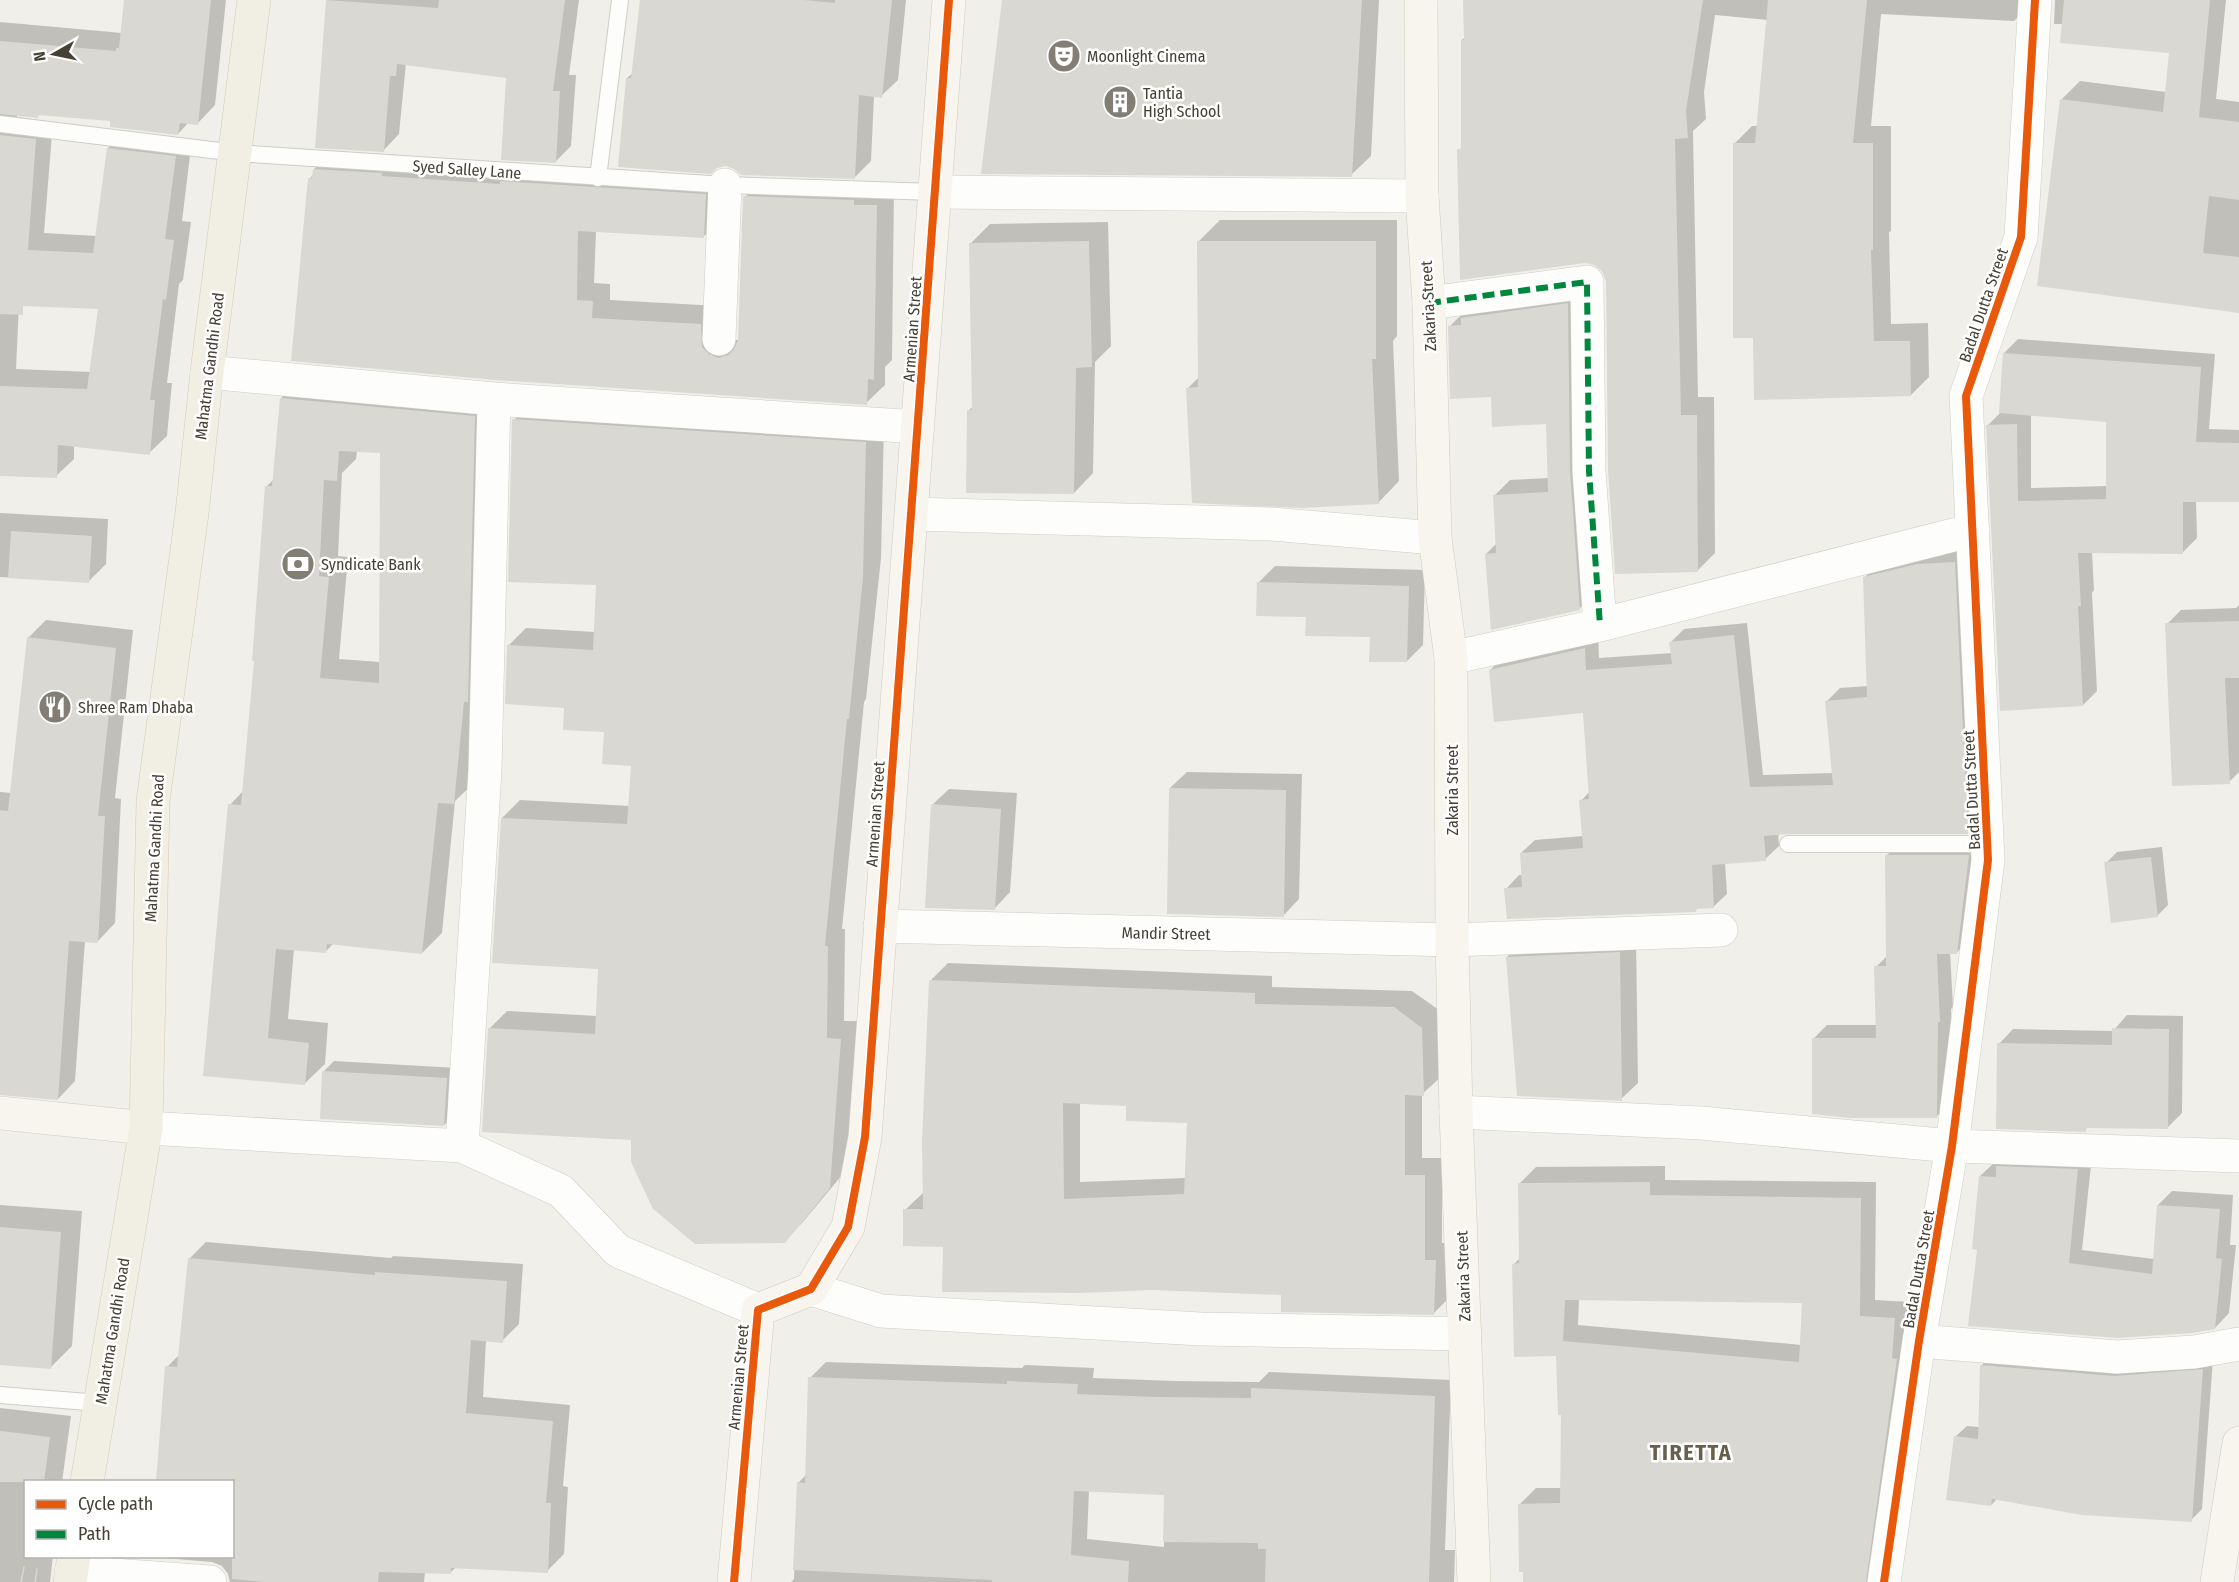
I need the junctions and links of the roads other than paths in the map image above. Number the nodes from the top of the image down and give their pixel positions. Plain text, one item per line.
1 (254, 0) edge
2 (620, 0) edge
3 (949, 0) edge
4 (1421, 0) edge
5 (2035, 0) edge
6 (0, 124) edge
7 (236, 153) junction
8 (598, 178) junction
9 (725, 185) junction
10 (935, 192) junction
11 (1422, 196) junction
12 (1429, 303) junction
13 (719, 339) dead end
14 (207, 372) junction
15 (494, 399) junction
16 (918, 427) junction
17 (912, 514) junction
18 (1973, 530) junction
19 (1435, 538) junction
20 (1600, 625) junction
21 (1451, 658) junction
22 (1788, 844) dead end
23 (1989, 844) junction
24 (880, 926) junction
25 (1721, 930) dead end
26 (1452, 939) junction
27 (1456, 1112) junction
28 (0, 1113) edge
29 (146, 1128) junction
30 (462, 1146) junction
31 (1952, 1146) junction
32 (2239, 1156) edge
33 (811, 1288) junction
34 (758, 1310) junction
35 (1465, 1334) junction
36 (1919, 1341) junction
37 (2239, 1344) edge
38 (0, 1395) edge
39 (100, 1403) junction
40 (2239, 1443) edge
41 (87, 1480) edge
42 (72, 1570) edge
43 (210, 1582) edge
44 (734, 1582) edge
45 (1474, 1582) edge
46 (1884, 1582) edge
47 (2217, 1582) edge

1 - 7 main road, Mahatma Gandhi Road
2 - 8 lane
3 - 10 street, Armenian Street
4 - 11 street, Zakaria Street
5 - 18 street, Badal Dutta Street
6 - 7 lane, Syed Salley Lane
7 - 8 lane, Syed Salley Lane
7 - 14 main road, Mahatma Gandhi Road
8 - 9 lane, Syed Salley Lane
9 - 10 lane, Syed Salley Lane
9 - 13 street
10 - 11 street
10 - 16 street, Armenian Street
11 - 12 street, Zakaria Street
12 - 19 street, Zakaria Street
12 - 20 street
14 - 15 street
14 - 29 main road, Mahatma Gandhi Road
15 - 16 street
15 - 30 street
16 - 17 street, Armenian Street
17 - 19 street
17 - 24 street, Armenian Street
18 - 20 street
18 - 23 street, Badal Dutta Street
19 - 21 street, Zakaria Street
20 - 21 street
21 - 26 street, Zakaria Street
22 - 23 lane
23 - 31 street, Badal Dutta Street
24 - 26 street, Mandir Street
24 - 33 street, Armenian Street
25 - 26 street, Mandir Street
26 - 27 street, Zakaria Street
27 - 31 street
27 - 35 street, Zakaria Street
28 - 29 street
29 - 30 street
29 - 39 main road, Mahatma Gandhi Road
30 - 34 street
31 - 32 street
31 - 36 street, Badal Dutta Street
33 - 34 street, Armenian Street
33 - 35 street
34 - 44 street, Armenian Street
35 - 45 street, Zakaria Street
36 - 37 street
36 - 46 street, Badal Dutta Street
38 - 39 lane
39 - 41 main road, Mahatma Gandhi Road
40 - 47 street
42 - 43 street

